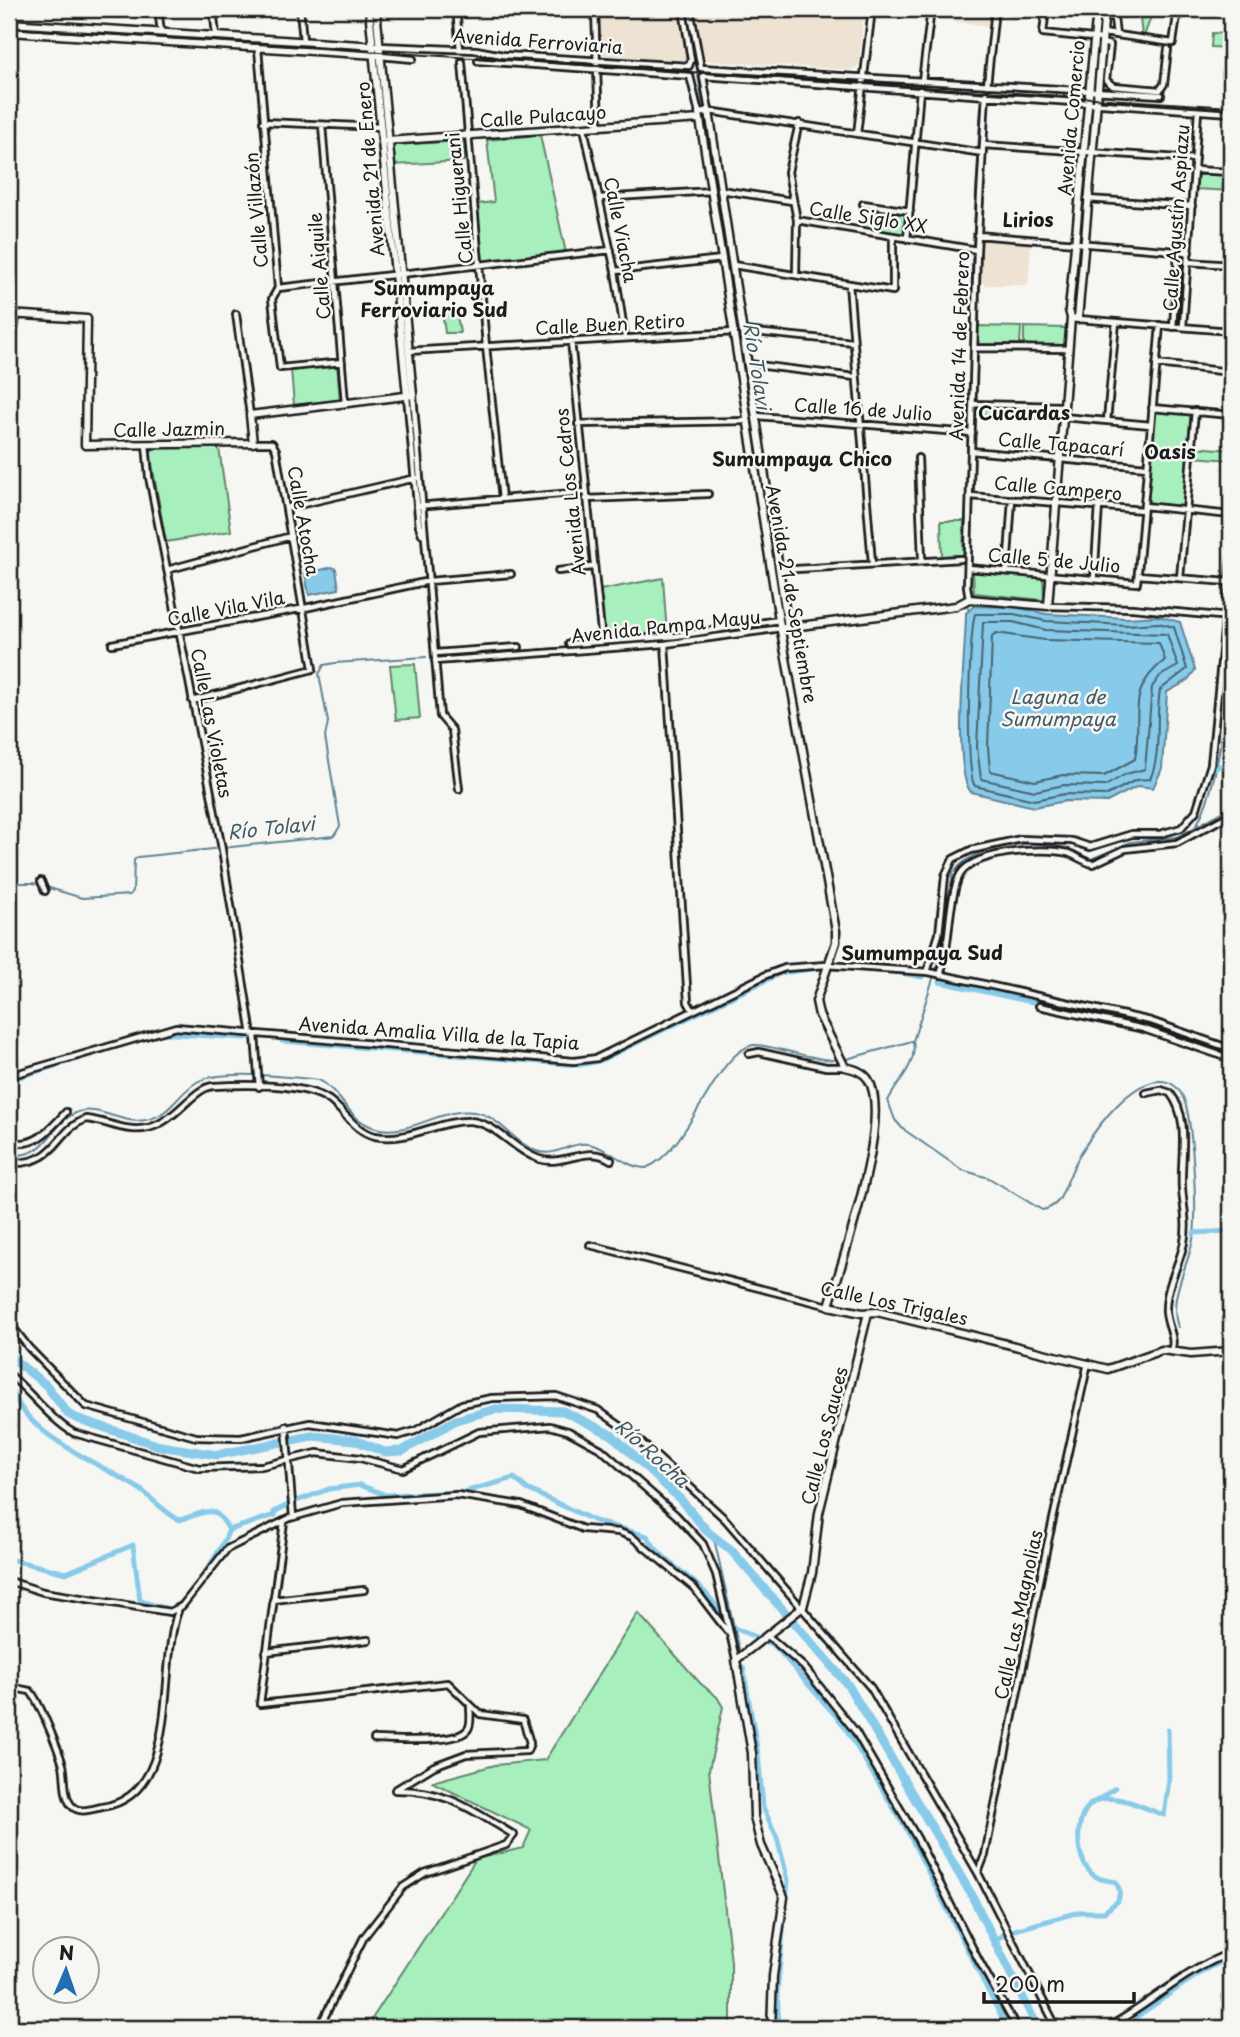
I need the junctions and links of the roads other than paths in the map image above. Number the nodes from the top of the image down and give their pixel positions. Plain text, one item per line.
1 (159, 9) edge
2 (213, 9) edge
3 (300, 9) edge
4 (369, 9) edge
5 (376, 9) edge
6 (456, 9) edge
7 (595, 9) edge
8 (682, 9) edge
9 (690, 9) edge
10 (872, 9) edge
11 (930, 9) edge
12 (996, 9) edge
13 (1046, 9) edge
14 (1097, 9) edge
15 (1105, 9) edge
16 (1113, 9) edge
17 (1178, 9) edge
18 (9, 23) edge
19 (9, 32) edge
20 (161, 32) junction
21 (216, 35) junction
22 (1116, 35) junction
23 (1093, 38) junction
24 (1102, 38) junction
25 (303, 41) junction
26 (376, 46) junction
27 (258, 47) junction
28 (460, 49) junction
29 (1168, 50) dead end
30 (377, 55) junction
31 (413, 59) dead end
32 (478, 61) dead end
33 (597, 61) junction
34 (462, 62) dead end
35 (597, 69) junction
36 (690, 76) joint
37 (863, 78) junction
38 (922, 81) junction
39 (988, 85) junction
40 (862, 86) junction
41 (920, 90) junction
42 (1088, 90) junction
43 (1097, 92) junction
44 (986, 94) junction
45 (1161, 95) dead end
46 (1087, 102) junction
47 (1095, 103) junction
48 (709, 111) junction
49 (1198, 111) junction
50 (1231, 113) edge
51 (699, 116) junction
52 (263, 122) junction
53 (799, 123) junction
54 (322, 125) junction
55 (384, 127) junction
56 (599, 127) junction
57 (584, 128) junction
58 (857, 134) junction
59 (467, 137) junction
60 (386, 140) junction
61 (914, 143) junction
62 (983, 145) junction
63 (983, 152) junction
64 (1083, 152) junction
65 (1092, 153) junction
66 (1195, 159) junction
67 (1194, 170) junction
68 (1231, 172) edge
69 (721, 190) junction
70 (712, 191) junction
71 (600, 198) junction
72 (1079, 199) junction
73 (1088, 199) junction
74 (792, 201) junction
75 (863, 204) dead end
76 (1192, 206) junction
77 (910, 211) junction
78 (797, 220) junction
79 (977, 235) junction
80 (893, 237) junction
81 (907, 239) junction
82 (1075, 243) junction
83 (1085, 245) junction
84 (611, 250) junction
85 (977, 250) junction
86 (1178, 252) junction
87 (1189, 252) junction
88 (723, 259) junction
89 (1188, 262) junction
90 (733, 265) junction
91 (1231, 265) edge
92 (481, 266) junction
93 (615, 271) junction
94 (796, 275) junction
95 (398, 276) junction
96 (336, 282) junction
97 (849, 284) junction
98 (278, 288) junction
99 (12, 314) edge
100 (236, 314) dead end
101 (1075, 318) junction
102 (1116, 322) junction
103 (1160, 325) junction
104 (1231, 325) edge
105 (1173, 327) junction
106 (1183, 327) junction
107 (744, 331) junction
108 (1231, 331) edge
109 (736, 332) junction
110 (625, 337) junction
111 (571, 341) junction
112 (853, 342) junction
113 (486, 346) junction
114 (975, 348) junction
115 (1068, 349) junction
116 (405, 351) junction
117 (9, 360) edge
118 (342, 362) junction
119 (749, 364) junction
120 (1156, 364) junction
121 (1231, 372) edge
122 (855, 377) junction
123 (410, 396) junction
124 (345, 404) junction
125 (973, 404) junction
126 (1063, 405) junction
127 (1152, 408) junction
128 (1195, 411) junction
129 (250, 415) junction
130 (1231, 415) edge
131 (757, 416) junction
132 (1062, 416) junction
133 (749, 421) junction
134 (1107, 421) junction
135 (578, 424) junction
136 (859, 424) junction
137 (1151, 425) junction
138 (970, 432) junction
139 (253, 443) junction
140 (146, 444) junction
141 (971, 452) junction
142 (918, 457) dead end
143 (1059, 459) junction
144 (1147, 467) junction
145 (417, 478) junction
146 (585, 492) junction
147 (708, 494) dead end
148 (970, 496) junction
149 (502, 499) junction
150 (586, 499) junction
151 (1013, 499) junction
152 (1056, 503) junction
153 (420, 506) junction
154 (1099, 506) junction
155 (286, 508) junction
156 (1144, 508) junction
157 (1186, 510) junction
158 (1231, 515) edge
159 (290, 536) junction
160 (922, 559) junction
161 (961, 559) dead end
162 (1231, 559) edge
163 (872, 563) junction
164 (592, 567) junction
165 (968, 568) junction
166 (167, 570) junction
167 (780, 570) junction
168 (558, 571) dead end
169 (1007, 571) junction
170 (511, 574) dead end
171 (1050, 575) junction
172 (1138, 575) junction
173 (1180, 578) junction
174 (1094, 579) junction
175 (429, 581) junction
176 (1229, 582) junction
177 (969, 599) junction
178 (1048, 606) junction
179 (304, 608) junction
180 (1228, 616) edge
181 (779, 620) junction
182 (785, 628) junction
183 (179, 631) junction
184 (602, 641) junction
185 (569, 644) dead end
186 (665, 644) junction
187 (112, 645) dead end
188 (519, 647) dead end
189 (435, 653) junction
190 (435, 661) junction
191 (192, 701) junction
192 (459, 789) dead end
193 (1231, 814) edge
194 (41, 881) dead end
195 (45, 890) dead end
196 (826, 965) junction
197 (928, 972) junction
198 (938, 975) junction
199 (1039, 1006) dead end
200 (693, 1011) junction
201 (254, 1035) junction
202 (1231, 1049) edge
203 (749, 1054) dead end
204 (1231, 1059) edge
205 (842, 1063) junction
206 (9, 1076) edge
207 (259, 1085) junction
208 (1146, 1093) dead end
209 (66, 1112) dead end
210 (9, 1141) edge
211 (611, 1160) dead end
212 (9, 1163) edge
213 (590, 1245) dead end
214 (829, 1306) junction
215 (868, 1313) junction
216 (9, 1322) edge
217 (1171, 1351) junction
218 (1231, 1351) edge
219 (1088, 1362) junction
220 (9, 1374) edge
221 (286, 1429) junction
222 (288, 1459) junction
223 (293, 1517) junction
224 (284, 1522) junction
225 (9, 1581) edge
226 (364, 1590) dead end
227 (273, 1600) junction
228 (801, 1608) junction
229 (178, 1610) junction
230 (728, 1633) junction
231 (768, 1633) junction
232 (368, 1640) dead end
233 (266, 1652) junction
234 (736, 1660) junction
235 (9, 1687) edge
236 (470, 1706) junction
237 (374, 1739) dead end
238 (978, 1873) junction
239 (1231, 1953) edge
240 (319, 2028) edge
241 (771, 2028) edge
242 (1017, 2028) edge
243 (1057, 2028) edge
244 (1106, 2028) edge

1 - 20 street
2 - 21 street
3 - 25 street
4 - 26 street, Avenida 21 de Enero
5 - 26 street, Avenida 21 de Enero
6 - 28 street
7 - 33 street
8 - 33 street, Avenida Ferroviaria
9 - 37 street
10 - 37 street
11 - 38 street
12 - 39 street
13 - 23 street
14 - 23 street, Avenida Comercio
15 - 24 street, Avenida Comercio
16 - 22 street
17 - 22 street
18 - 20 street, Avenida Ferroviaria
19 - 27 street
20 - 21 street, Avenida Ferroviaria
21 - 25 street, Avenida Ferroviaria
22 - 24 street
23 - 24 street
23 - 42 street, Avenida Comercio
24 - 29 street
24 - 43 street, Avenida Comercio
25 - 26 street, Avenida Ferroviaria
26 - 28 street, Avenida Ferroviaria
26 - 30 street, Avenida 21 de Enero
27 - 30 street
27 - 52 street, Calle Villazón
28 - 33 street, Avenida Ferroviaria
30 - 31 street
30 - 55 street, Avenida 21 de Enero
32 - 35 street, Avenida Ferroviaria
33 - 35 street
34 - 59 street, Calle Higuerani
35 - 36 street, Avenida Ferroviaria
35 - 56 street
36 - 51 street, Avenida 21 de Septiembre
37 - 38 street
37 - 40 street
38 - 39 street
39 - 42 street
40 - 41 street
40 - 48 street, Avenida 21 de Septiembre
40 - 58 street
41 - 44 street
41 - 61 street
42 - 43 street
42 - 46 street, Avenida Comercio
43 - 45 street
43 - 47 street, Avenida Comercio
44 - 46 street
44 - 62 street, Avenida 14 de Febrero
46 - 47 street
46 - 64 street, Avenida Comercio
47 - 49 street
47 - 65 street, Avenida Comercio
48 - 51 street, Calle Pulacayo
48 - 53 street, Calle Pulacayo
48 - 69 street, Avenida 21 de Septiembre
49 - 50 street
49 - 66 street, Calle Agustín Aspiazu
51 - 56 street, Calle Pulacayo
51 - 70 street, Avenida 21 de Septiembre
52 - 54 street
52 - 98 street, Calle Villazón
53 - 58 street, Calle Pulacayo
53 - 74 street
54 - 55 street
54 - 96 street, Calle Aiquile
55 - 60 street, Avenida 21 de Enero
56 - 57 street, Calle Pulacayo
57 - 59 street, Calle Pulacayo
57 - 71 street, Calle Viacha
58 - 61 street, Calle Pulacayo
59 - 60 street, Calle Pulacayo
59 - 92 street, Calle Higuerani
60 - 95 street, Avenida 21 de Enero
61 - 63 street, Calle Pulacayo
61 - 77 street
62 - 63 street, Avenida 14 de Febrero
62 - 64 street
63 - 79 street, Avenida 14 de Febrero
64 - 65 street
64 - 72 street, Avenida Comercio
65 - 66 street
65 - 73 street, Avenida Comercio
66 - 67 street, Calle Agustín Aspiazu
67 - 68 street
67 - 76 street, Calle Agustín Aspiazu
69 - 74 street
69 - 90 street, Avenida 21 de Septiembre
70 - 71 street
70 - 88 street, Avenida 21 de Septiembre
71 - 84 street, Calle Viacha
72 - 73 street
72 - 82 street, Avenida Comercio
73 - 76 street
73 - 83 street, Avenida Comercio
74 - 78 street
75 - 77 street
76 - 87 street, Calle Agustín Aspiazu
77 - 81 street
78 - 80 street, Calle Siglo XX
78 - 94 street
79 - 82 street
79 - 85 street, Avenida 14 de Febrero
80 - 81 street, Calle Siglo XX
80 - 97 street
81 - 85 street, Calle Siglo XX
82 - 83 street
82 - 101 street, Avenida Comercio
83 - 86 street
83 - 101 street, Avenida Comercio
84 - 92 street
84 - 93 street, Calle Viacha
85 - 114 street, Avenida 14 de Febrero
86 - 87 street
86 - 105 street, Calle Agustín Aspiazu
87 - 89 street, Calle Agustín Aspiazu
88 - 93 street
88 - 109 street, Avenida 21 de Septiembre
89 - 91 street
89 - 106 street, Calle Agustín Aspiazu
90 - 94 street
90 - 107 street, Avenida 21 de Septiembre
92 - 95 street
92 - 113 street, Calle Higuerani
93 - 110 street, Calle Viacha
94 - 97 street
95 - 96 street
95 - 116 street, Avenida 21 de Enero
96 - 98 street
96 - 118 street, Calle Aiquile
97 - 112 street
98 - 118 street, Calle Villazón
99 - 117 street
99 - 140 street, Calle Jazmin
100 - 129 street
101 - 102 street
101 - 115 street, Avenida Comercio
102 - 103 street
102 - 134 street
103 - 105 street
103 - 120 street
104 - 108 street
105 - 106 street
106 - 108 street
107 - 112 street
107 - 119 street, Avenida 21 de Septiembre
109 - 110 street, Calle Buen Retiro
109 - 133 street, Avenida 21 de Septiembre
110 - 111 street, Calle Buen Retiro
111 - 113 street, Calle Buen Retiro
111 - 135 street, Avenida Los Cedros
112 - 122 street
113 - 116 street, Calle Buen Retiro
113 - 149 street, Calle Higuerani
114 - 115 street
114 - 125 street, Avenida 14 de Febrero
115 - 126 street, Avenida Comercio
116 - 123 street, Avenida 21 de Enero
118 - 124 street, Calle Aiquile
119 - 122 street
119 - 131 street, Avenida 21 de Septiembre
120 - 121 street
120 - 127 street
122 - 136 street
123 - 124 street
123 - 145 street, Avenida 21 de Enero
124 - 129 street
125 - 126 street
125 - 138 street, Avenida 14 de Febrero
126 - 132 street, Avenida Comercio
127 - 128 street
127 - 137 street
128 - 130 street
128 - 157 street
129 - 139 street
131 - 136 street, Calle 16 de Julio
131 - 167 street, Avenida 21 de Septiembre
132 - 134 street
132 - 143 street, Avenida Comercio
133 - 135 street
133 - 181 street, Avenida 21 de Septiembre
134 - 137 street
135 - 146 street, Avenida Los Cedros
136 - 138 street, Calle 16 de Julio
136 - 163 street
137 - 144 street
138 - 141 street, Avenida 14 de Febrero
139 - 140 street, Calle Jazmin
139 - 155 street, Calle Atocha
140 - 166 street, Calle Las Violetas
141 - 143 street, Calle Tapacarí
141 - 148 street, Avenida 14 de Febrero
142 - 160 street
143 - 144 street, Calle Tapacarí
143 - 152 street, Avenida Comercio
144 - 156 street
145 - 153 street, Avenida 21 de Enero
145 - 155 street
146 - 149 street
146 - 150 street, Avenida Los Cedros
147 - 150 street
148 - 151 street, Calle Campero
148 - 165 street, Avenida 14 de Febrero
149 - 153 street
150 - 164 street, Avenida Los Cedros
151 - 152 street, Calle Campero
151 - 169 street
152 - 154 street, Calle Campero
152 - 171 street, Avenida Comercio
153 - 175 street, Avenida 21 de Enero
154 - 156 street, Calle Campero
154 - 174 street
155 - 159 street, Calle Atocha
156 - 157 street, Calle Campero
156 - 172 street
157 - 158 street, Calle Campero
157 - 173 street
159 - 166 street
159 - 179 street, Calle Atocha
160 - 161 street
160 - 163 street
162 - 176 street
163 - 167 street
164 - 168 street
164 - 184 street, Avenida Los Cedros
165 - 169 street, Calle 5 de Julio
165 - 177 street, Avenida 14 de Febrero
166 - 183 street, Calle Las Violetas
167 - 182 street, Avenida 21 de Septiembre
169 - 171 street, Calle 5 de Julio
170 - 175 street, Calle Vila Vila
171 - 174 street, Calle 5 de Julio
171 - 178 street, Avenida Comercio
172 - 173 street, Calle 5 de Julio
172 - 174 street, Calle 5 de Julio
173 - 176 street, Calle 5 de Julio
175 - 179 street, Calle Vila Vila
175 - 189 street, Avenida 21 de Enero
176 - 180 street
177 - 178 street, Avenida Pampa Mayu
177 - 182 street, Avenida Pampa Mayu
178 - 180 street, Avenida Pampa Mayu
179 - 183 street, Calle Vila Vila
179 - 191 street, Calle Atocha
180 - 197 street
181 - 182 street, Avenida 21 de Septiembre
181 - 184 street, Avenida Pampa Mayu
182 - 186 street, Avenida Pampa Mayu
182 - 196 street, Avenida 21 de Septiembre
183 - 187 street, Calle Vila Vila
183 - 191 street, Calle Las Violetas
184 - 185 street, Avenida Pampa Mayu
186 - 190 street, Avenida Pampa Mayu
186 - 200 street
188 - 189 street
189 - 190 street, Avenida 21 de Enero
190 - 192 street, Avenida 21 de Enero
191 - 201 street, Calle Las Violetas
193 - 198 street
194 - 195 street
196 - 197 street, Avenida Amalia Villa de la Tapia
196 - 200 street, Avenida Amalia Villa de la Tapia
196 - 205 street, Avenida 21 de Septiembre
197 - 198 street, Avenida Amalia Villa de la Tapia
198 - 202 street, Avenida Amalia Villa de la Tapia
199 - 204 street
200 - 201 street, Avenida Amalia Villa de la Tapia
201 - 206 street, Avenida Amalia Villa de la Tapia
201 - 207 street, Calle Las Violetas
203 - 205 street
205 - 214 street
207 - 211 street
207 - 212 street
208 - 217 street
209 - 210 street
213 - 214 street, Calle Los Trigales
214 - 215 street, Calle Los Trigales
215 - 219 street, Calle Los Trigales
215 - 228 street, Calle Los Sauces
216 - 221 street
217 - 218 street, Calle Los Trigales
217 - 219 street, Calle Los Trigales
219 - 238 street, Calle Las Magnolias
220 - 222 street
221 - 222 street
221 - 228 street
222 - 223 street
222 - 230 street
223 - 224 street
223 - 230 street
224 - 227 street
224 - 229 street
225 - 229 street
226 - 227 street
227 - 233 street
228 - 231 street
228 - 238 street
229 - 235 street
230 - 234 street
231 - 234 street
231 - 242 street
232 - 233 street
233 - 236 street
234 - 241 street
236 - 237 street
236 - 240 street
238 - 243 street
239 - 244 street

